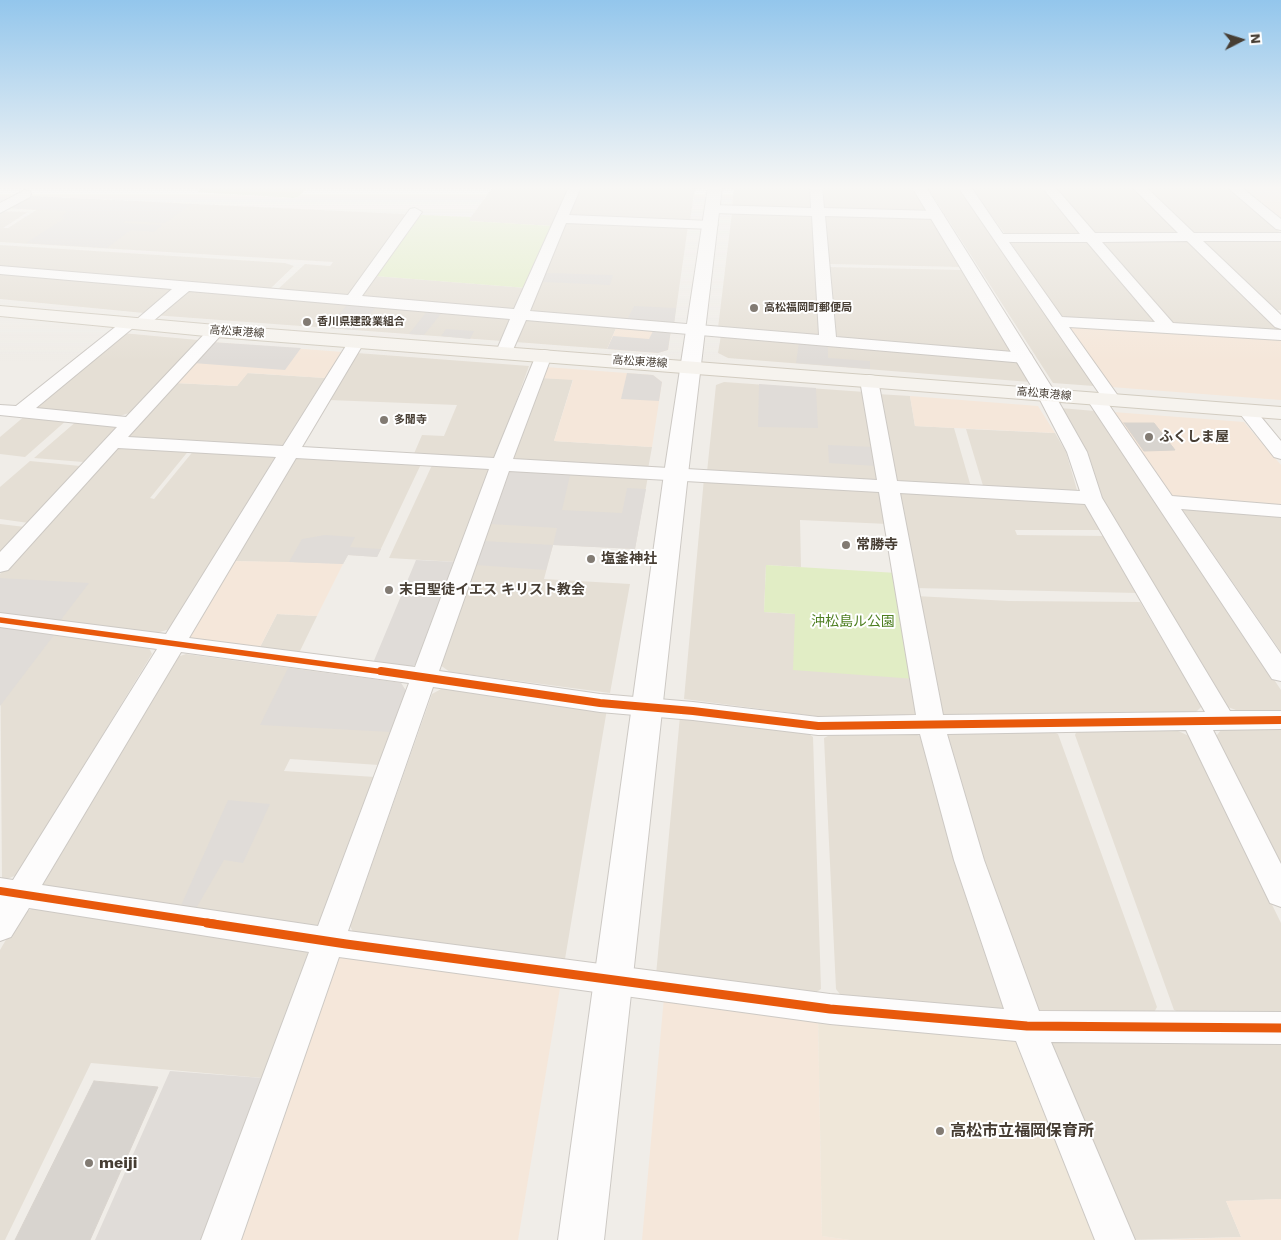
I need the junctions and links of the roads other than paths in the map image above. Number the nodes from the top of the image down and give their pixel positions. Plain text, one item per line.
1 (391, 245) edge
2 (551, 245) edge
3 (708, 245) edge
4 (821, 245) edge
5 (955, 245) edge
6 (1005, 245) edge
7 (1097, 245) edge
8 (1198, 245) edge
9 (0, 270) edge
10 (185, 286) junction
11 (352, 300) junction
12 (0, 310) edge
13 (522, 314) junction
14 (1056, 321) junction
15 (135, 323) junction
16 (1281, 324) edge
17 (1168, 328) junction
18 (696, 329) junction
19 (216, 331) junction
20 (1281, 335) edge
21 (357, 341) junction
22 (828, 341) junction
23 (504, 352) junction
24 (544, 355) junction
25 (1025, 358) junction
26 (693, 366) junction
27 (869, 380) junction
28 (1046, 394) junction
29 (1104, 399) junction
30 (0, 410) edge
31 (1246, 410) junction
32 (20, 412) junction
33 (1281, 413) edge
34 (130, 423) junction
35 (113, 442) junction
36 (288, 451) junction
37 (1281, 453) edge
38 (501, 464) junction
39 (676, 474) junction
40 (886, 486) junction
41 (1092, 498) junction
42 (1167, 502) junction
43 (1281, 511) edge
44 (0, 565) edge
45 (0, 620) edge
46 (172, 644) junction
47 (1281, 674) edge
48 (424, 677) junction
49 (648, 708) junction
50 (1281, 720) edge
51 (1195, 721) junction
52 (1223, 721) junction
53 (931, 724) junction
54 (10, 893) edge
55 (1281, 894) edge
56 (0, 928) edge
57 (328, 940) junction
58 (614, 980) junction
59 (1027, 1026) junction
60 (1281, 1028) edge
61 (221, 1240) edge
62 (581, 1240) edge
63 (1115, 1240) edge

1 - 11 street
2 - 13 street
3 - 18 street
4 - 22 street
5 - 25 street
6 - 14 street
7 - 17 street
8 - 16 street
9 - 10 street
10 - 11 street
10 - 15 street
11 - 13 street
12 - 15 main road, 高松東港線
13 - 18 street
13 - 23 street
14 - 17 street
14 - 29 street
15 - 19 main road, 高松東港線
15 - 32 street
17 - 20 street
18 - 22 street
18 - 26 street
19 - 21 main road, 高松東港線
19 - 34 street
21 - 23 main road, 高松東港線
21 - 36 street
22 - 25 street
23 - 24 main road, 高松東港線
24 - 26 main road, 高松東港線
24 - 38 street
25 - 28 street
26 - 27 main road, 高松東港線
26 - 39 street
27 - 28 main road, 高松東港線
27 - 40 street
28 - 29 main road, 高松東港線
28 - 41 street
29 - 31 main road, 高松東港線
29 - 42 street
30 - 32 street
31 - 33 main road, 高松東港線
31 - 37 street
32 - 34 street
34 - 35 street
35 - 36 street
35 - 44 street
36 - 38 street
36 - 46 street
38 - 39 street
38 - 48 street
39 - 40 street
39 - 49 street
40 - 41 street
40 - 53 street
41 - 52 street
42 - 43 street
42 - 47 street
45 - 46 street
46 - 48 street
46 - 54 street
48 - 49 street
48 - 57 street
49 - 53 street
49 - 58 street
50 - 52 street
51 - 52 street
51 - 53 street
51 - 55 street
53 - 59 street
54 - 56 street
54 - 57 street
57 - 58 street
57 - 61 street
58 - 59 street
58 - 62 street
59 - 60 street
59 - 63 street

